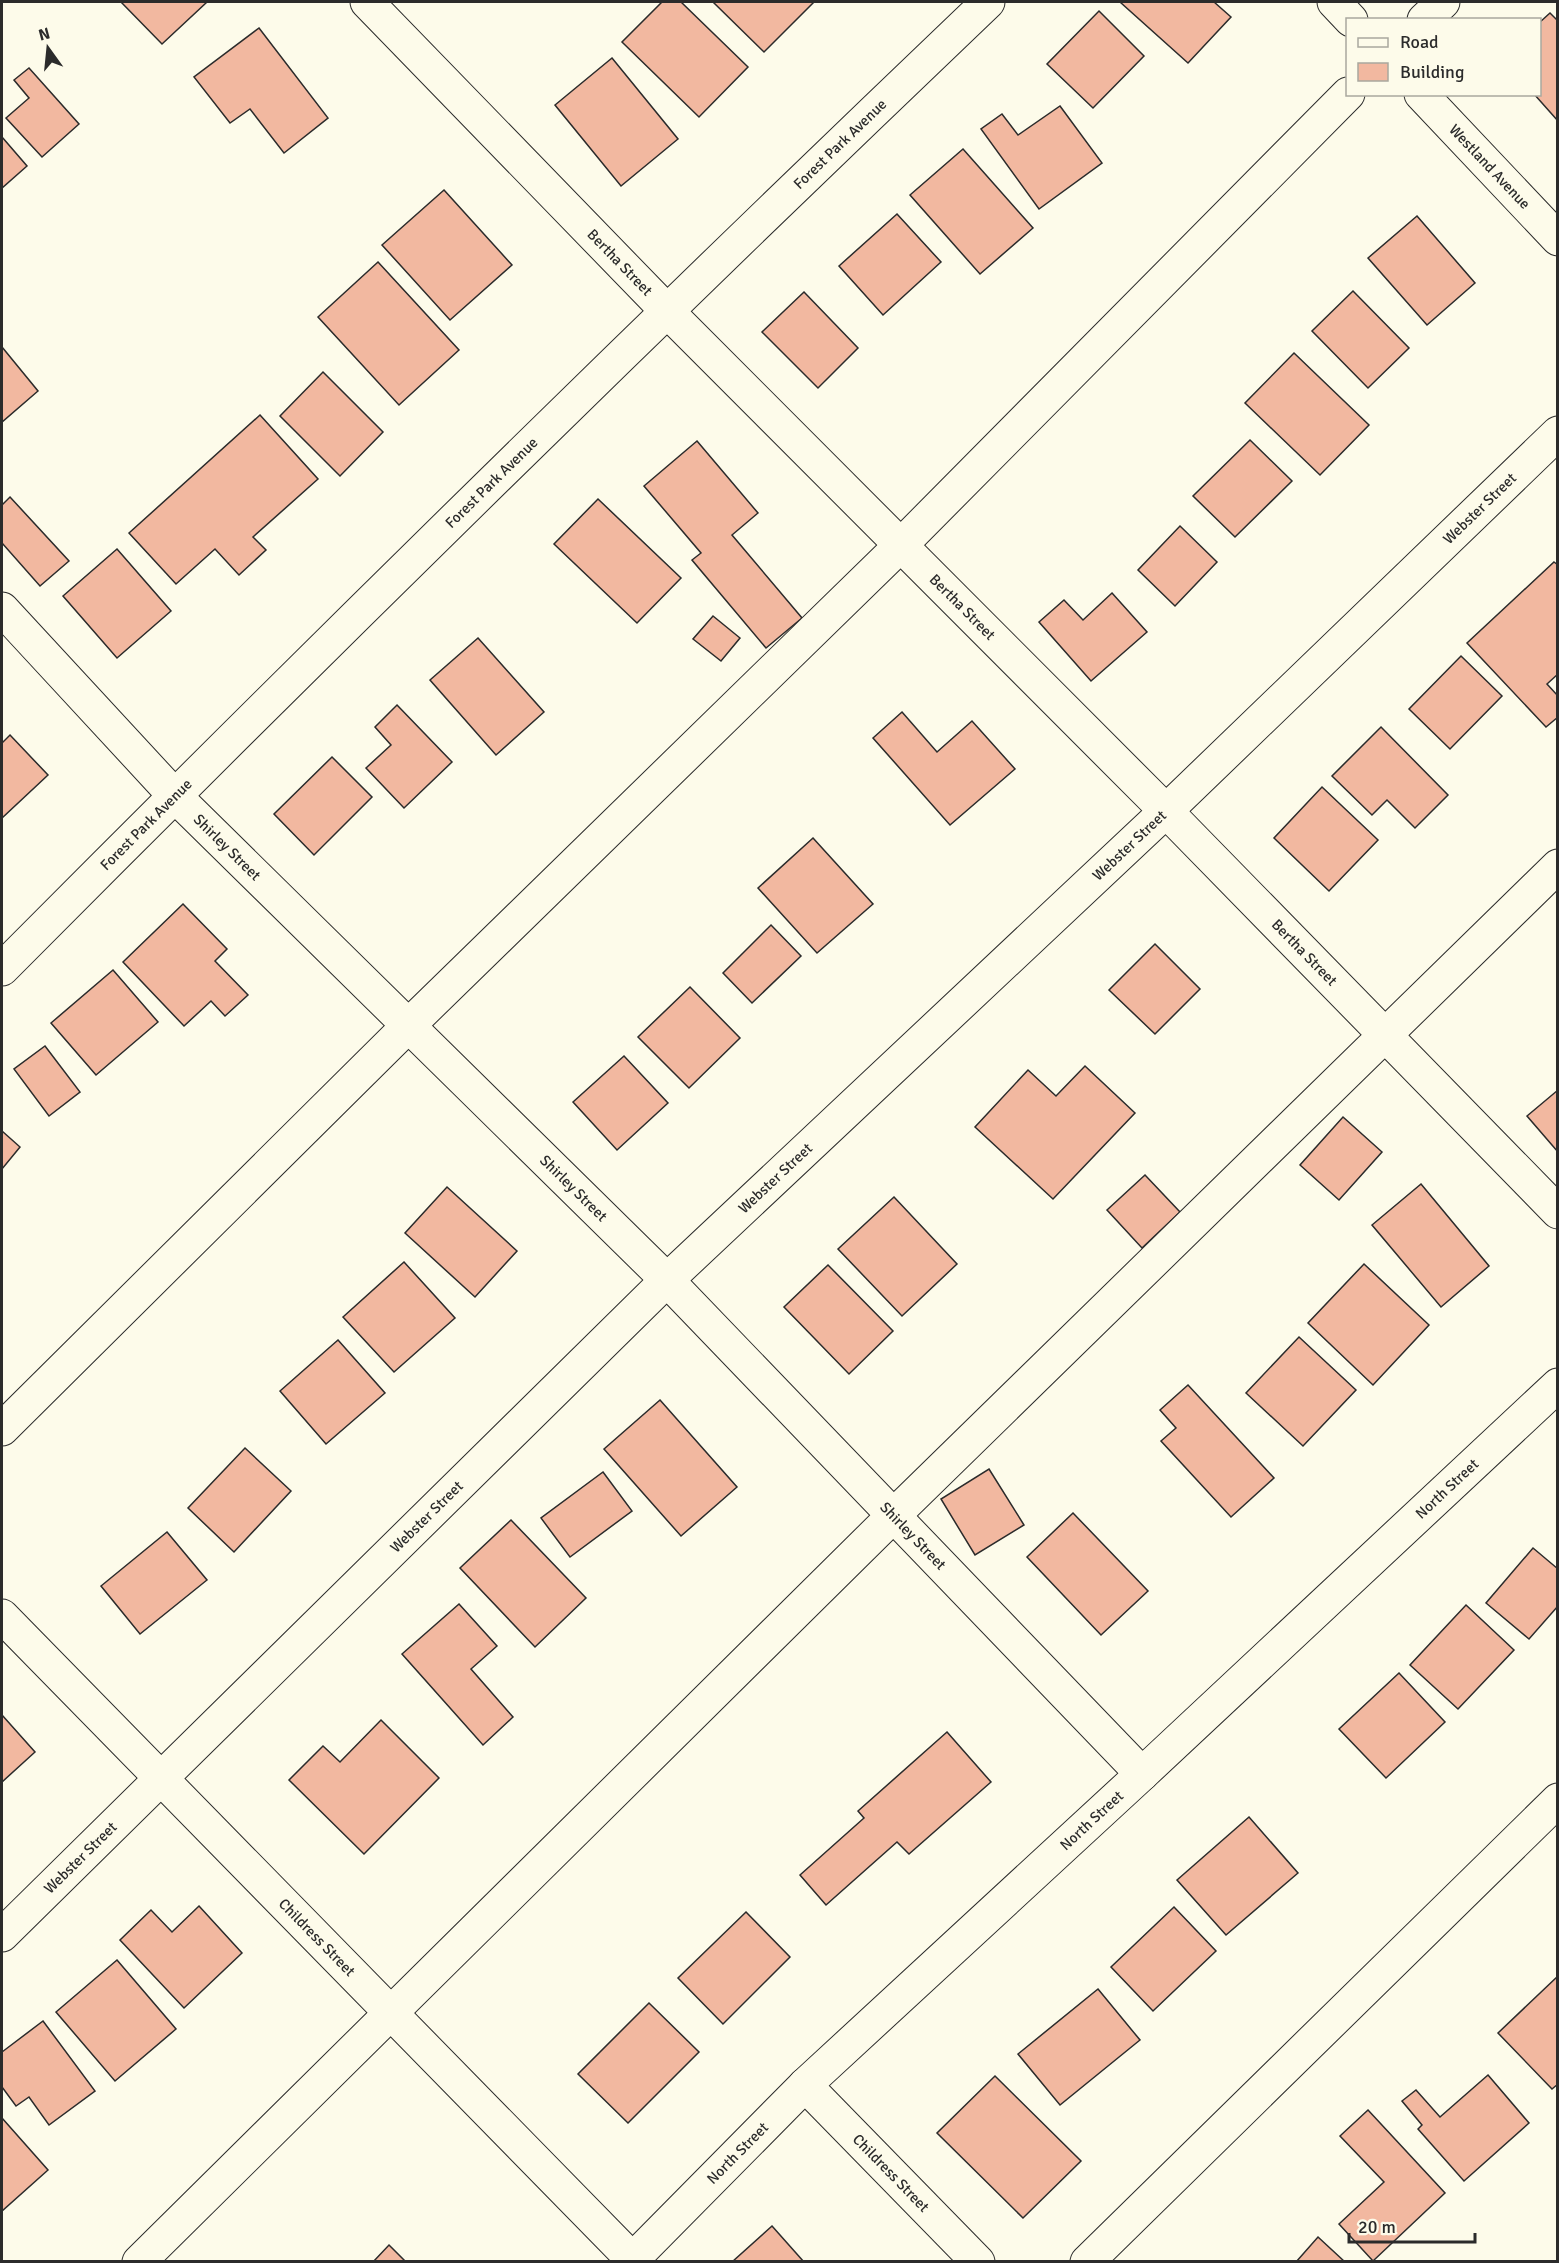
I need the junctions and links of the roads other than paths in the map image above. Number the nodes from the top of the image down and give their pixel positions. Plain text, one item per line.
1 (367, 2) edge
2 (988, 2) edge
3 (1334, 2) edge
4 (1443, 2) edge
5 (1349, 18) edge
6 (1426, 18) edge
7 (1346, 96) edge
8 (1423, 96) edge
9 (1557, 240) edge
10 (666, 310) junction
11 (1557, 433) edge
12 (901, 545) junction
13 (2, 609) edge
14 (174, 795) junction
15 (1166, 811) junction
16 (1557, 866) edge
17 (2, 969) edge
18 (408, 1026) junction
19 (1386, 1036) junction
20 (1557, 1212) edge
21 (667, 1281) junction
22 (1557, 1385) edge
23 (2, 1429) edge
24 (893, 1516) junction
25 (2, 1616) edge
26 (1142, 1774) junction
27 (162, 1779) junction
28 (1557, 1800) edge
29 (2, 1935) edge
30 (392, 2014) junction
31 (805, 2085) junction
32 (631, 2260) edge
33 (139, 2262) edge
34 (978, 2262) edge
35 (1087, 2262) edge

1 - 10 street, Bertha Street
2 - 10 street, Forest Park Avenue
3 - 5 street
4 - 6 street
7 - 12 street
8 - 9 street, Westland Avenue
10 - 12 street, Bertha Street
10 - 14 street, Forest Park Avenue
11 - 15 street, Webster Street
12 - 15 street, Bertha Street
12 - 18 street
13 - 14 street, Shirley Street
14 - 17 street, Forest Park Avenue
14 - 18 street, Shirley Street
15 - 19 street, Bertha Street
15 - 21 street, Webster Street
16 - 19 street
18 - 21 street, Shirley Street
18 - 23 street
19 - 20 street, Bertha Street
19 - 24 street
21 - 24 street, Shirley Street
21 - 27 street, Webster Street
22 - 26 street, North Street
24 - 26 street, Shirley Street
24 - 30 street
25 - 27 street, Childress Street
26 - 31 street, North Street
27 - 29 street, Webster Street
27 - 30 street, Childress Street
28 - 35 street
30 - 32 street, Childress Street
30 - 33 street
31 - 32 street, North Street
31 - 34 street, Childress Street

